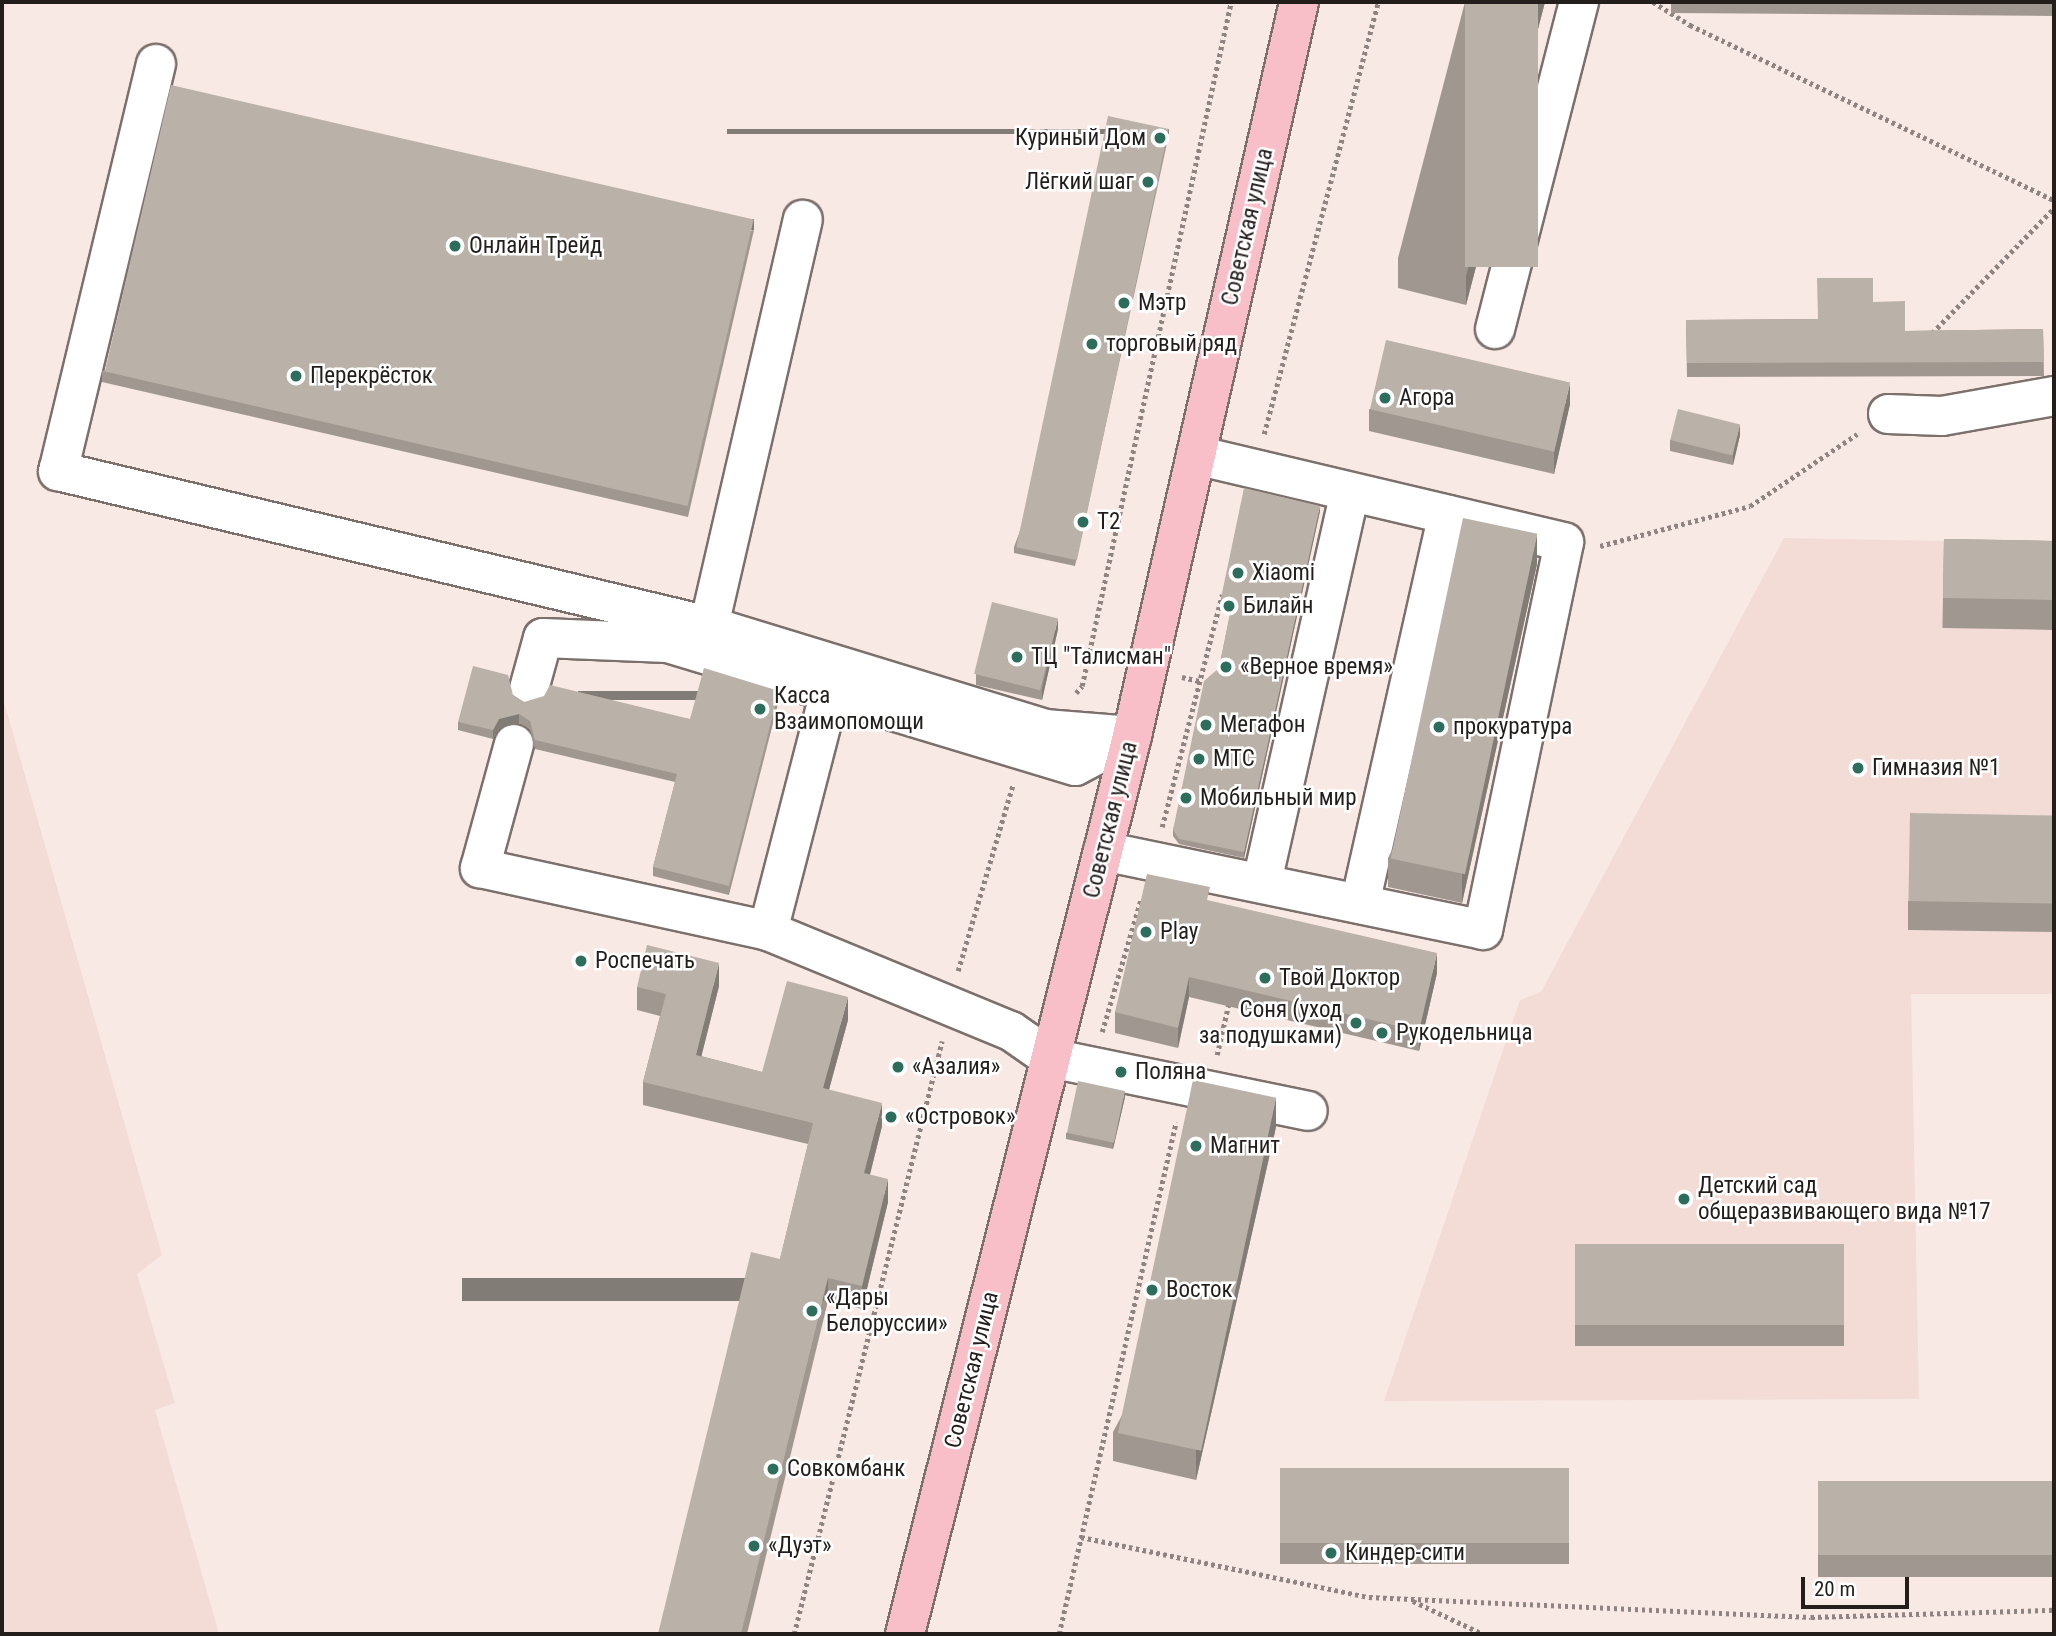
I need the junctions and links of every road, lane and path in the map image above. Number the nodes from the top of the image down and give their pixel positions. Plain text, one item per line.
1 (1231, 2) edge
2 (1299, 2) edge
3 (1378, 2) edge
4 (1579, 2) edge
5 (1653, 2) edge
6 (156, 64) dead end
7 (2054, 200) edge
8 (2054, 208) edge
9 (803, 220) dead end
10 (1495, 329) dead end
11 (1930, 334) edge
12 (2054, 396) edge
13 (1888, 414) joint
14 (1196, 455) junction
15 (1255, 469) junction
16 (1350, 493) junction
17 (1448, 515) junction
18 (1564, 542) junction
19 (1224, 588) edge
20 (709, 626) junction
21 (529, 689) dead end
22 (829, 695) junction
23 (1132, 736) junction
24 (1033, 741) junction
25 (514, 744) dead end
26 (1103, 851) junction
27 (1153, 861) junction
28 (1262, 882) junction
29 (1360, 904) junction
30 (768, 932) junction
31 (1229, 998) edge
32 (948, 1005) junction
33 (1051, 1058) junction
34 (1092, 1066) junction
35 (1197, 1087) junction
36 (1308, 1111) dead end
37 (1081, 1536) junction
38 (1409, 1599) junction
39 (2054, 1609) edge
40 (794, 1634) edge
41 (905, 1634) edge
42 (1059, 1634) edge
43 (1483, 1634) edge

1 - 24 path
2 - 14 main road, Советская улица
3 - 15 path
4 - 10 lane
5 - 7 path
6 - 20 lane
8 - 11 path
9 - 20 lane
12 - 13 lane
13 - 18 path
14 - 15 lane
14 - 23 main road, Советская улица
15 - 16 lane
16 - 17 lane
16 - 28 lane
17 - 18 lane
17 - 29 lane
18 - 29 lane
19 - 27 path
20 - 24 lane
21 - 22 lane
22 - 24 lane
22 - 30 lane
23 - 24 lane
23 - 26 main road, Советская улица
24 - 32 path
25 - 30 lane
26 - 27 lane
26 - 33 main road, Советская улица
27 - 28 lane
27 - 34 path
28 - 29 lane
30 - 32 lane
31 - 35 path
32 - 33 lane
32 - 40 path
33 - 34 lane
33 - 41 main road, Советская улица
34 - 35 lane
35 - 36 lane
35 - 37 path
37 - 38 path
37 - 42 path
38 - 39 path
38 - 43 path

